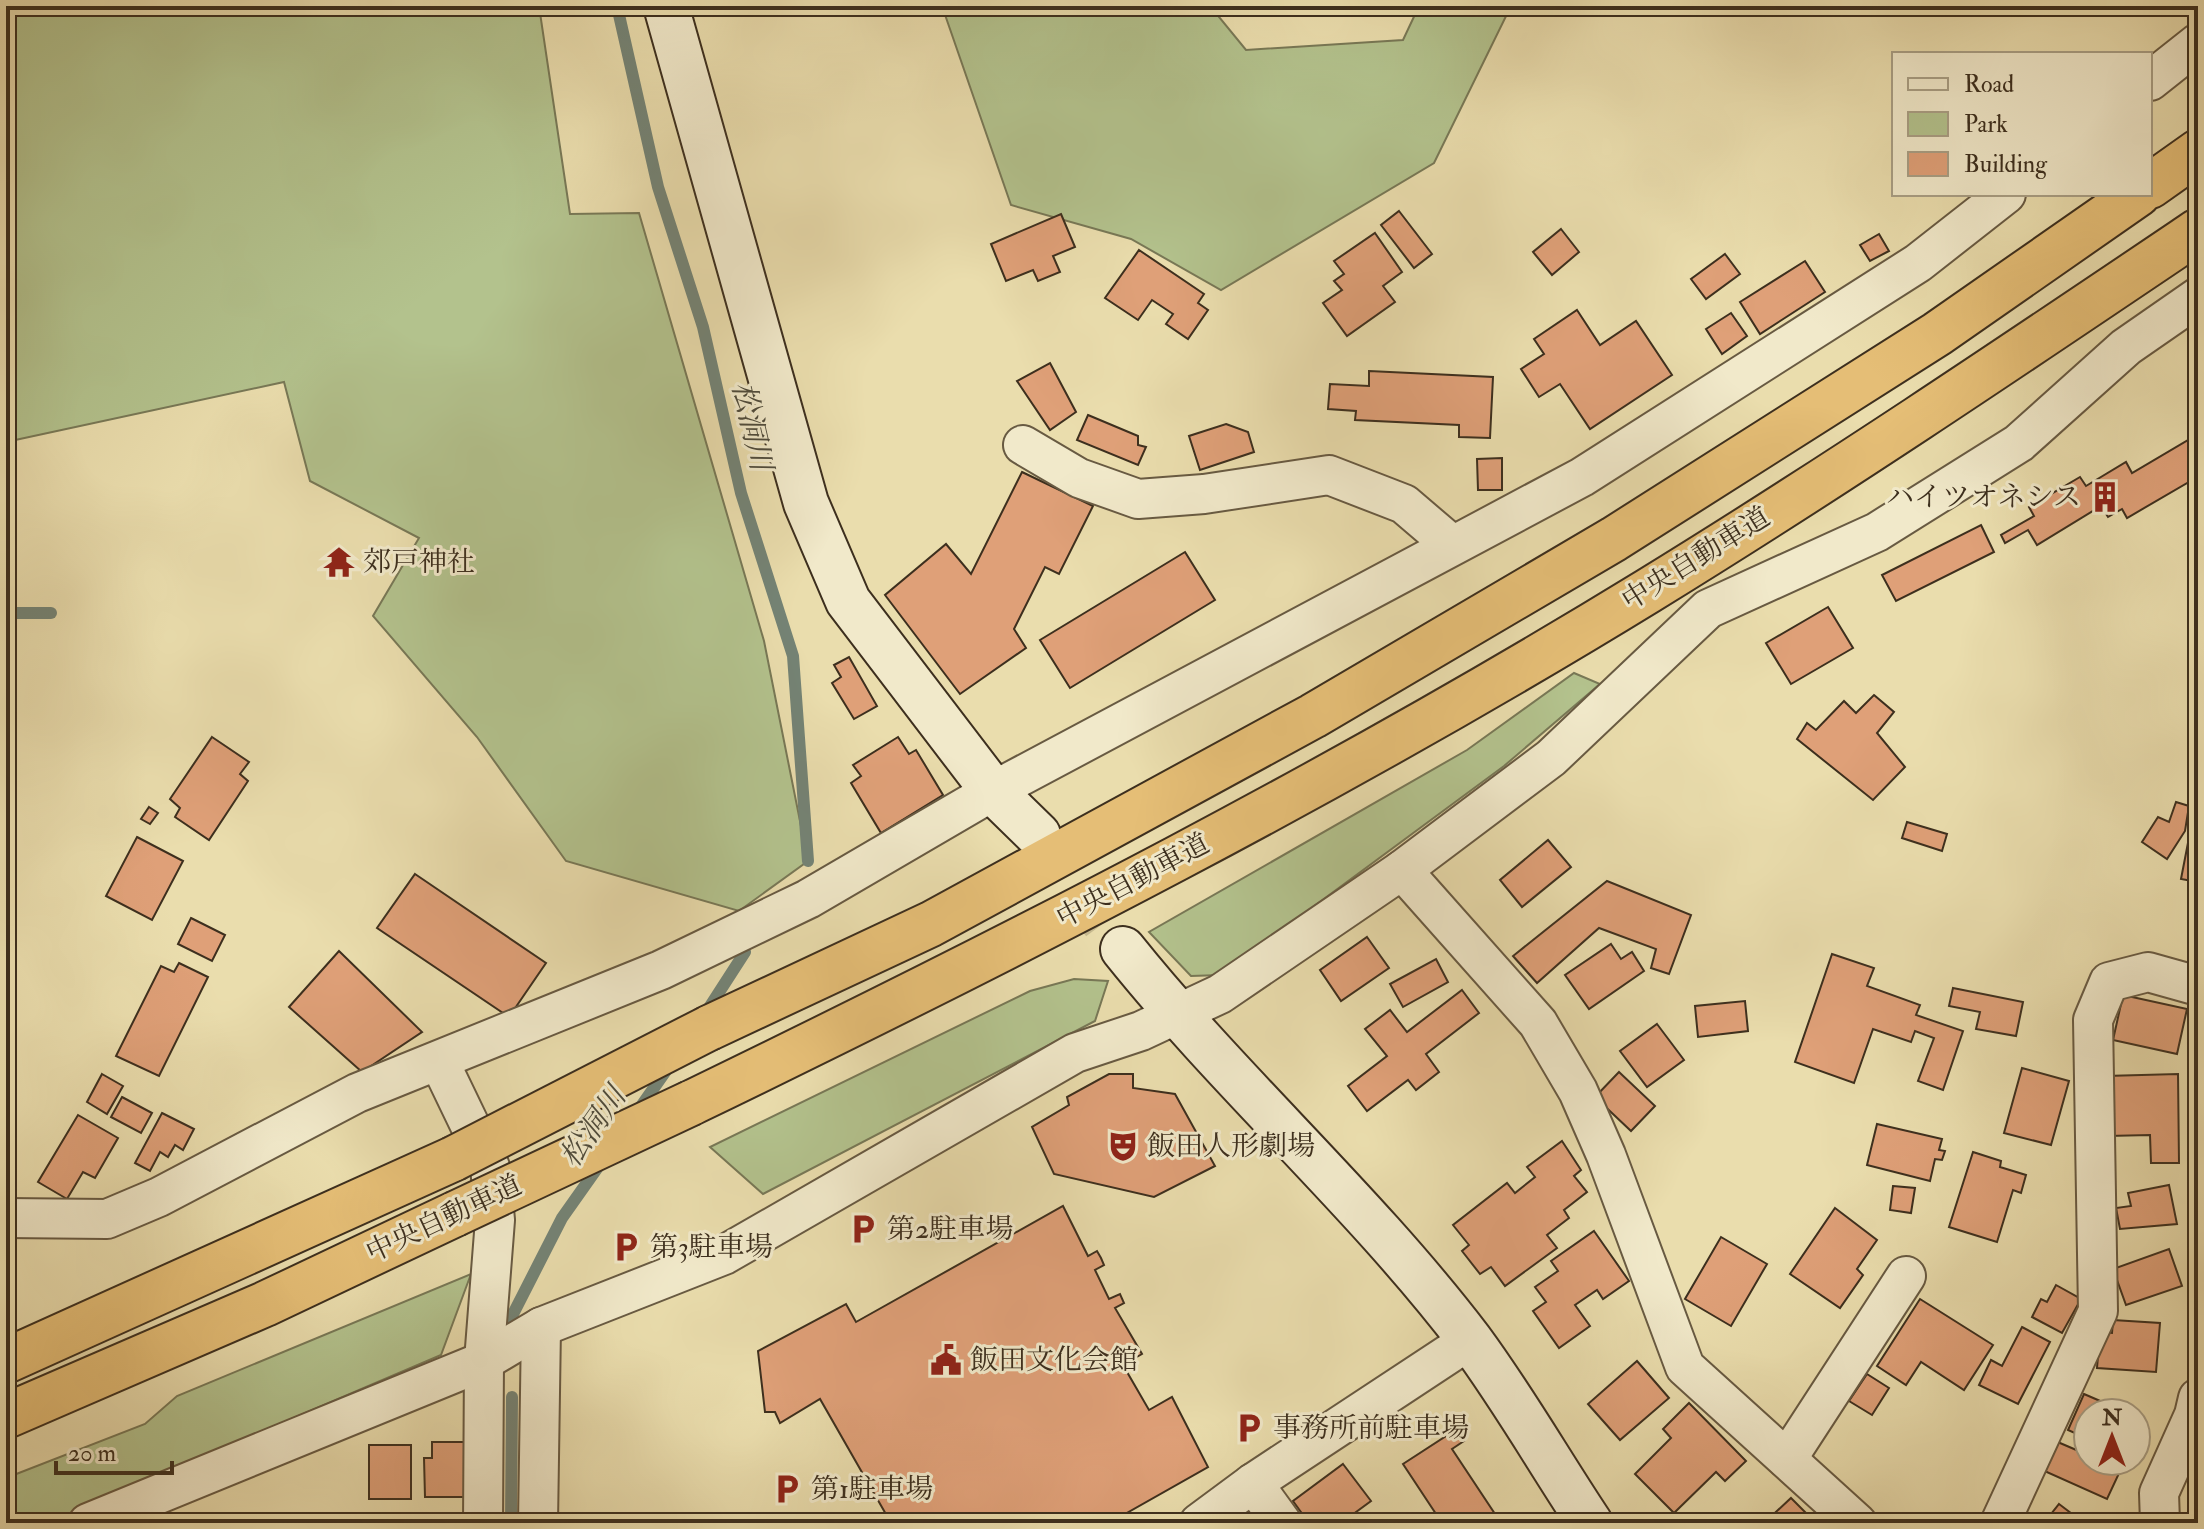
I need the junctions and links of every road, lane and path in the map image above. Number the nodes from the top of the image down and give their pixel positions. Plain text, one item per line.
1 (666, 6) edge
2 (2198, 43) edge
3 (2152, 79) edge
4 (2198, 152) edge
5 (2152, 185) edge
6 (2003, 196) edge
7 (2135, 196) edge
8 (2198, 231) edge
9 (2198, 297) edge
10 (1023, 445) dead end
11 (1452, 545) junction
12 (993, 791) junction
13 (1038, 835) tunnel mouth
14 (1402, 870) junction
15 (1123, 949) tunnel mouth
16 (2198, 986) edge
17 (1176, 1015) junction
18 (439, 1061) junction
19 (6, 1218) edge
20 (1906, 1276) dead end
21 (541, 1327) junction
22 (1470, 1340) junction
23 (6, 1361) edge
24 (484, 1361) junction
25 (2198, 1398) edge
26 (6, 1416) edge
27 (1787, 1459) junction
28 (1253, 1483) junction
29 (88, 1523) edge
30 (483, 1523) edge
31 (538, 1523) edge
32 (1199, 1523) edge
33 (1282, 1523) edge
34 (1590, 1523) edge
35 (1857, 1523) edge
36 (2000, 1523) edge
37 (2160, 1523) edge

1 - 12 street
2 - 3 street
4 - 5 highway
6 - 11 street
7 - 23 highway, 中央自動車道, bridge
8 - 26 highway, 中央自動車道, bridge
9 - 14 street
10 - 11 street
11 - 12 street
12 - 13 street
12 - 18 street
14 - 17 street
14 - 27 street
15 - 17 street
16 - 36 street
17 - 21 street
17 - 22 street
18 - 19 street
18 - 24 street
20 - 27 street
21 - 24 street
21 - 31 street
22 - 28 street
22 - 34 street
24 - 29 street
24 - 30 street
25 - 37 street
27 - 35 street
28 - 32 street
28 - 33 street

